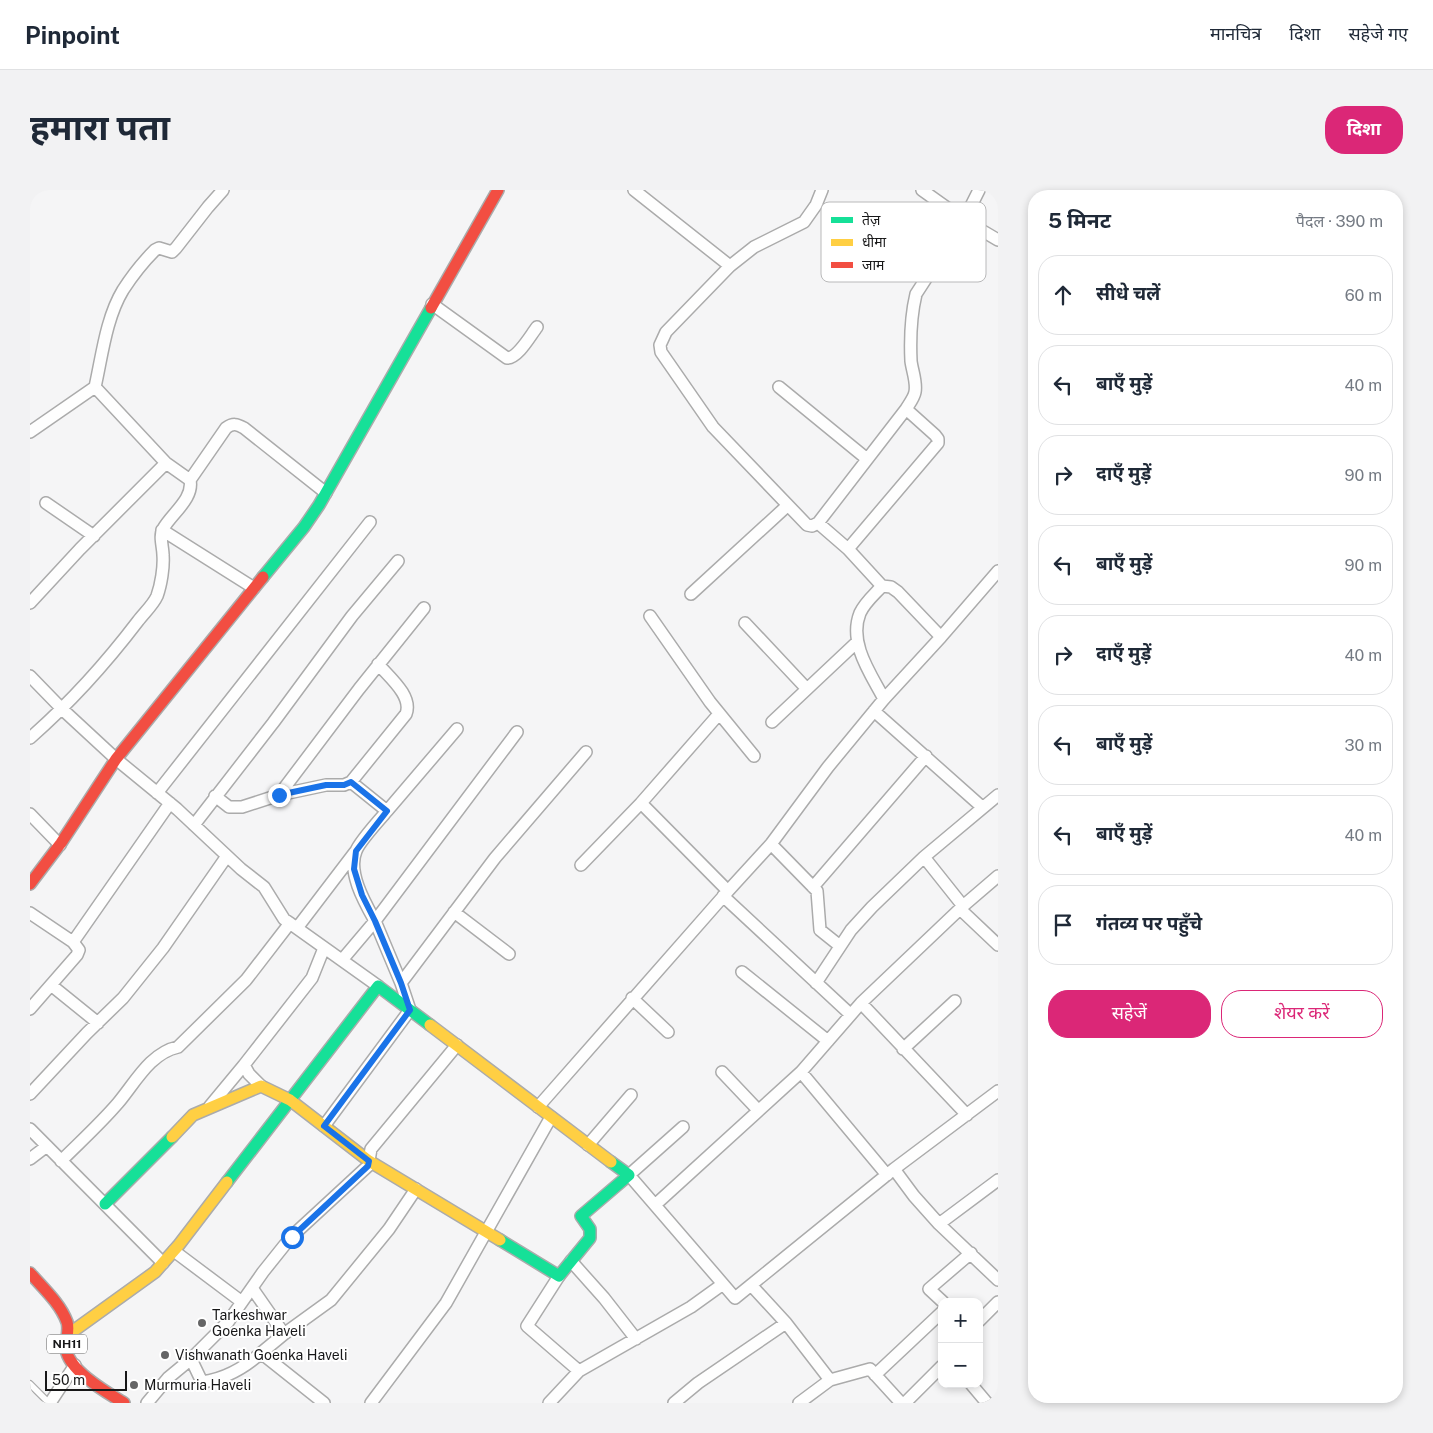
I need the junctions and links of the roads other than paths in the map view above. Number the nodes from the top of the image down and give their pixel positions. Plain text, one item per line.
1 (223, 190) edge
2 (634, 190) edge
3 (822, 190) edge
4 (922, 190) edge
5 (979, 190) edge
6 (494, 191) edge
7 (939, 202) edge
8 (973, 202) edge
9 (986, 233) edge
10 (998, 240) edge
11 (730, 266) junction
12 (924, 282) edge
13 (432, 304) junction
14 (537, 327) dead end
15 (95, 387) junction
16 (780, 387) dead end
17 (906, 409) junction
18 (30, 432) edge
19 (867, 459) junction
20 (166, 463) junction
21 (190, 480) junction
22 (326, 493) junction
23 (46, 504) dead end
24 (787, 506) junction
25 (370, 522) dead end
26 (818, 523) junction
27 (162, 530) junction
28 (94, 536) junction
29 (848, 549) junction
30 (398, 561) dead end
31 (998, 571) edge
32 (882, 586) junction
33 (254, 588) junction
34 (691, 594) dead end
35 (30, 603) edge
36 (424, 608) dead end
37 (650, 616) dead end
38 (745, 623) dead end
39 (941, 637) junction
40 (857, 642) junction
41 (378, 664) junction
42 (30, 676) edge
43 (807, 689) junction
44 (884, 699) junction
45 (62, 709) junction
46 (874, 711) junction
47 (720, 714) junction
48 (772, 722) dead end
49 (457, 728) dead end
50 (517, 732) dead end
51 (30, 738) edge
52 (586, 752) dead end
53 (754, 756) dead end
54 (926, 756) junction
55 (116, 759) junction
56 (351, 782) junction
57 (157, 793) junction
58 (279, 795) junction
59 (215, 796) junction
60 (997, 799) edge
61 (170, 803) junction
62 (641, 803) junction
63 (982, 807) junction
64 (387, 811) junction
65 (30, 814) edge
66 (194, 825) junction
67 (771, 844) junction
68 (60, 845) junction
69 (356, 851) junction
70 (228, 856) junction
71 (924, 857) junction
72 (581, 865) dead end
73 (998, 876) edge
74 (30, 884) edge
75 (813, 887) junction
76 (725, 893) junction
77 (961, 907) junction
78 (454, 912) junction
79 (30, 913) edge
80 (375, 921) junction
81 (293, 926) junction
82 (73, 942) junction
83 (998, 945) edge
84 (840, 946) junction
85 (324, 948) junction
86 (509, 954) dead end
87 (342, 960) junction
88 (742, 972) dead end
89 (401, 983) junction
90 (816, 983) junction
91 (51, 985) junction
92 (378, 986) junction
93 (632, 998) junction
94 (955, 1001) dead end
95 (861, 1004) junction
96 (30, 1009) edge
97 (410, 1010) junction
98 (850, 1014) junction
99 (98, 1023) junction
100 (668, 1032) dead end
101 (828, 1041) junction
102 (457, 1045) junction
103 (903, 1049) junction
104 (244, 1065) junction
105 (722, 1072) dead end
106 (801, 1072) junction
107 (261, 1086) junction
108 (998, 1091) edge
109 (30, 1094) edge
110 (631, 1096) dead end
111 (290, 1100) junction
112 (209, 1107) junction
113 (538, 1107) junction
114 (758, 1110) junction
115 (967, 1115) junction
116 (550, 1117) junction
117 (324, 1126) junction
118 (684, 1126) dead end
119 (30, 1129) edge
120 (588, 1145) junction
121 (47, 1146) junction
122 (30, 1159) edge
123 (61, 1160) junction
124 (369, 1161) junction
125 (891, 1172) junction
126 (629, 1175) junction
127 (998, 1180) edge
128 (416, 1189) junction
129 (105, 1204) junction
130 (655, 1205) junction
131 (940, 1224) junction
132 (486, 1232) junction
133 (174, 1251) junction
134 (971, 1253) junction
135 (571, 1261) junction
136 (163, 1263) junction
137 (30, 1273) edge
138 (559, 1276) junction
139 (998, 1280) edge
140 (723, 1284) junction
141 (752, 1285) junction
142 (252, 1288) junction
143 (939, 1298) edge
144 (242, 1302) junction
145 (998, 1302) edge
146 (938, 1316) edge
147 (983, 1318) edge
148 (786, 1324) junction
149 (69, 1334) junction
150 (284, 1334) junction
151 (636, 1339) junction
152 (261, 1353) junction
153 (191, 1358) junction
154 (75, 1365) junction
155 (938, 1370) edge
156 (579, 1371) junction
157 (875, 1375) junction
158 (830, 1380) junction
159 (30, 1384) edge
160 (974, 1388) edge
161 (49, 1403) edge
162 (124, 1403) edge
163 (147, 1403) edge
164 (324, 1403) edge
165 (371, 1403) edge
166 (549, 1403) edge
167 (674, 1403) edge
168 (799, 1403) edge
169 (901, 1403) edge
170 (905, 1403) edge
171 (987, 1403) edge

1 - 15 street
2 - 11 street
3 - 11 street
4 - 7 street
5 - 8 street
6 - 13 main road
9 - 10 street
11 - 24 street
12 - 17 street
13 - 14 street
13 - 22 main road
15 - 18 street
15 - 20 street
16 - 19 street
17 - 19 street
17 - 29 street
19 - 26 street
20 - 21 street
20 - 28 street
21 - 22 street
21 - 27 street
22 - 33 main road
23 - 28 street
24 - 26 street
24 - 34 street
25 - 57 street
26 - 29 street
27 - 33 street
27 - 45 street
28 - 35 street
29 - 32 street
30 - 59 street
31 - 39 street
32 - 39 street
32 - 40 street
33 - 55 main road
36 - 41 street
37 - 47 street
38 - 43 street
39 - 44 street
40 - 43 street
40 - 44 street
41 - 56 street
41 - 58 street
42 - 45 street
43 - 48 street
44 - 46 street
45 - 51 street
45 - 55 street
46 - 54 street
46 - 67 street
47 - 53 street
47 - 62 street
49 - 64 street
50 - 80 street
52 - 78 street
54 - 63 street
54 - 75 street
55 - 57 street
55 - 68 main road
56 - 58 street
56 - 64 street
57 - 61 street
58 - 59 street
59 - 66 street
60 - 63 street
61 - 66 street
61 - 82 street
62 - 72 street
62 - 76 street
63 - 71 street
64 - 69 street
65 - 68 street
66 - 70 street
67 - 75 street
67 - 76 street
68 - 74 main road
69 - 80 street
69 - 81 street
70 - 81 street
70 - 99 street
71 - 77 street
71 - 84 street
73 - 77 street
75 - 84 street
76 - 90 street
76 - 93 street
77 - 83 street
77 - 95 street
78 - 86 street
78 - 89 street
79 - 82 street
80 - 87 street
80 - 89 street
81 - 85 street
81 - 123 street
82 - 91 street
84 - 90 street
85 - 87 street
85 - 104 street
87 - 92 street
88 - 101 street
89 - 97 street
90 - 98 street
91 - 96 street
91 - 99 street
92 - 97 main road
92 - 111 main road
93 - 100 street
93 - 113 street
94 - 103 street
95 - 98 street
95 - 103 street
97 - 102 main road
97 - 117 street
98 - 101 street
99 - 109 street
101 - 106 street
102 - 113 main road
102 - 124 street
103 - 115 street
104 - 107 street
104 - 112 street
105 - 114 street
106 - 114 street
106 - 125 street
107 - 111 main road
107 - 112 main road
108 - 115 street
110 - 120 street
111 - 117 main road
111 - 133 main road
112 - 129 main road
113 - 116 main road
114 - 130 street
115 - 125 street
116 - 120 main road
116 - 132 street
117 - 124 main road
118 - 126 street
119 - 121 street
120 - 126 main road
121 - 122 street
121 - 123 street
123 - 129 street
124 - 128 main road
124 - 142 street
125 - 131 street
125 - 141 street
126 - 130 street
126 - 135 main road
127 - 131 street
128 - 132 main road
128 - 150 street
129 - 136 street
130 - 140 street
131 - 134 street
132 - 138 main road
132 - 165 street
133 - 136 main road
133 - 144 street
134 - 139 street
134 - 143 street
135 - 138 main road
135 - 151 street
136 - 149 main road
137 - 149 main road, NH11
138 - 156 street
140 - 141 street
140 - 151 street
141 - 148 street
142 - 144 street
142 - 150 street
144 - 153 street
145 - 147 street
146 - 157 street
148 - 158 street
148 - 167 street
149 - 154 main road, NH11
150 - 152 street
151 - 156 street
152 - 153 street
152 - 164 street
153 - 163 street
154 - 161 street
154 - 162 main road, NH11
155 - 170 street
156 - 166 street
157 - 158 street
157 - 169 street
158 - 168 street
159 - 161 lane
160 - 171 street

